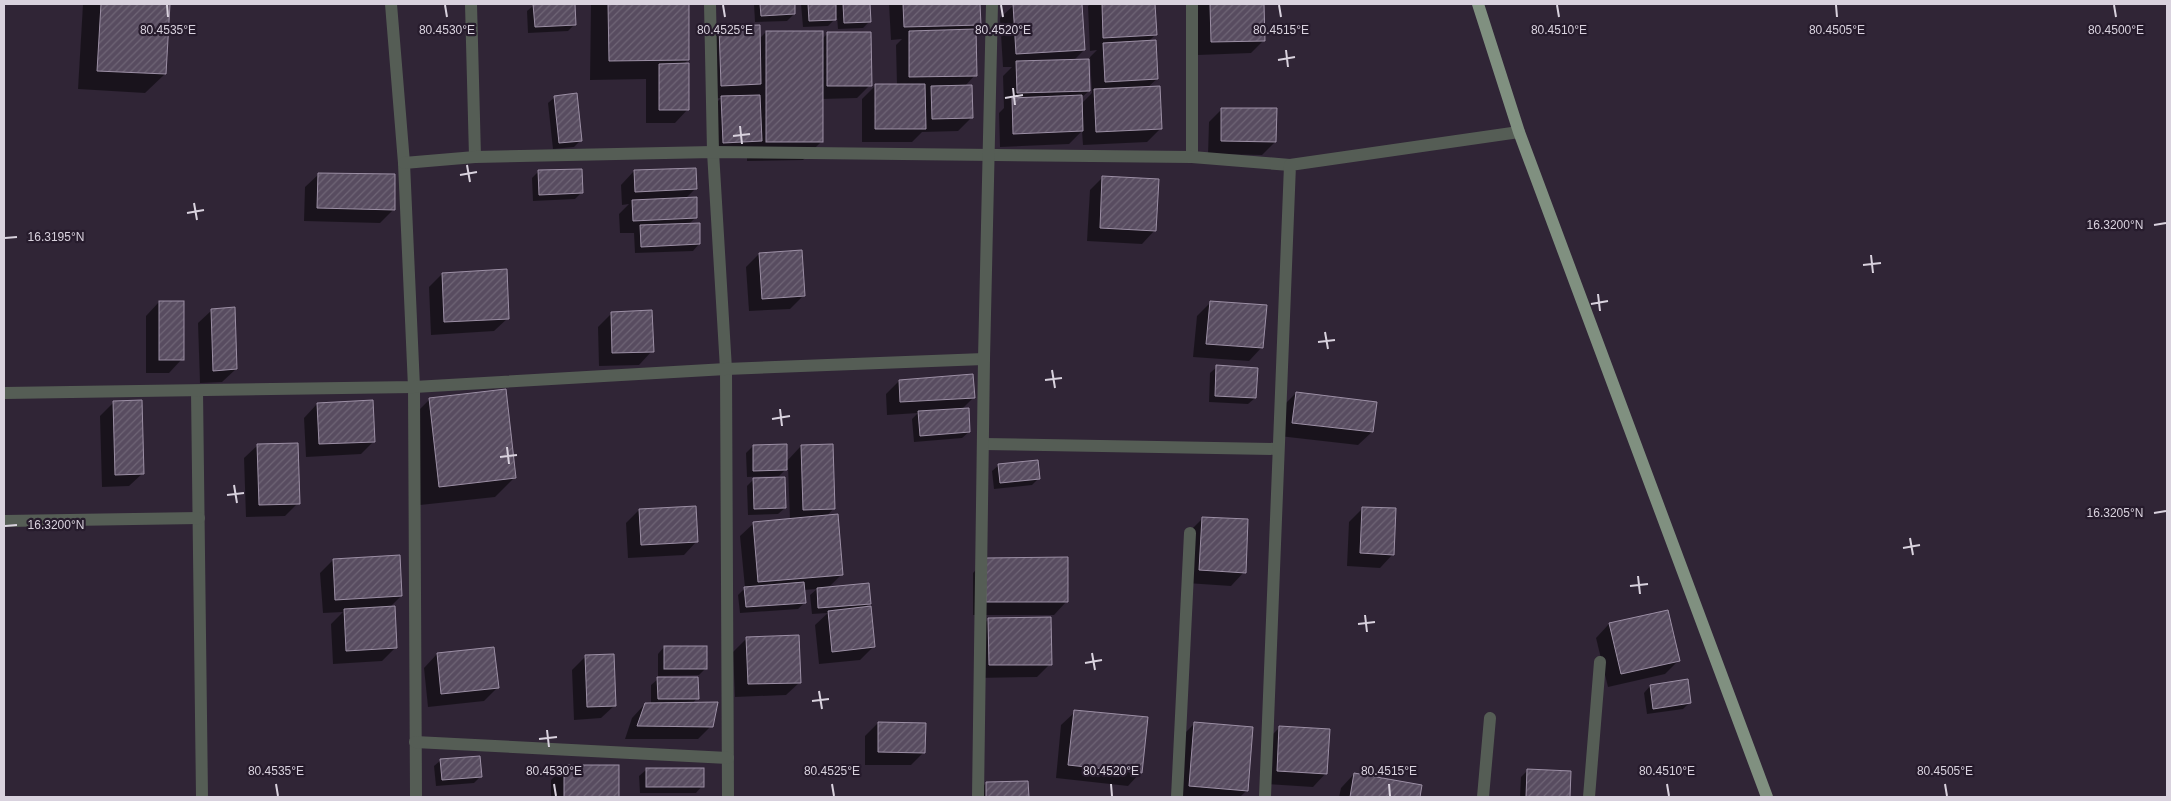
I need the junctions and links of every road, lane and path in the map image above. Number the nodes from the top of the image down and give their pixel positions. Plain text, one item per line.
1 (391, 4) edge
2 (471, 4) edge
3 (710, 4) edge
4 (992, 4) edge
5 (1192, 4) edge
6 (1478, 4) edge
7 (1519, 132) junction
8 (712, 152) junction
9 (989, 155) junction
10 (1192, 157) junction
11 (475, 158) junction
12 (404, 163) junction
13 (1290, 165) junction
14 (984, 359) junction
15 (726, 369) junction
16 (414, 387) junction
17 (197, 391) junction
18 (4, 393) edge
19 (983, 444) junction
20 (1278, 449) junction
21 (199, 518) junction
22 (4, 521) edge
23 (1190, 533) dead end
24 (1600, 662) dead end
25 (1490, 718) dead end
26 (415, 742) junction
27 (728, 758) junction
28 (202, 797) edge
29 (416, 797) edge
30 (728, 797) edge
31 (978, 797) edge
32 (1177, 797) edge
33 (1265, 797) edge
34 (1483, 797) edge
35 (1589, 797) edge
36 (1766, 797) edge

1 - 12 street
2 - 11 street
3 - 8 street
4 - 9 street
5 - 10 street
6 - 7 main road
7 - 13 street
7 - 36 main road
8 - 9 street
8 - 11 street
8 - 15 street
9 - 10 street
9 - 14 street
10 - 13 street
11 - 12 street
12 - 16 street
13 - 20 street
14 - 15 street
14 - 19 street
15 - 16 street
15 - 27 street
16 - 17 street
16 - 26 street
17 - 18 street
17 - 21 street
19 - 20 street
19 - 31 street
20 - 33 street
21 - 22 street
21 - 28 street
23 - 32 street
24 - 35 street
25 - 34 street
26 - 27 street
26 - 29 street
27 - 30 street

